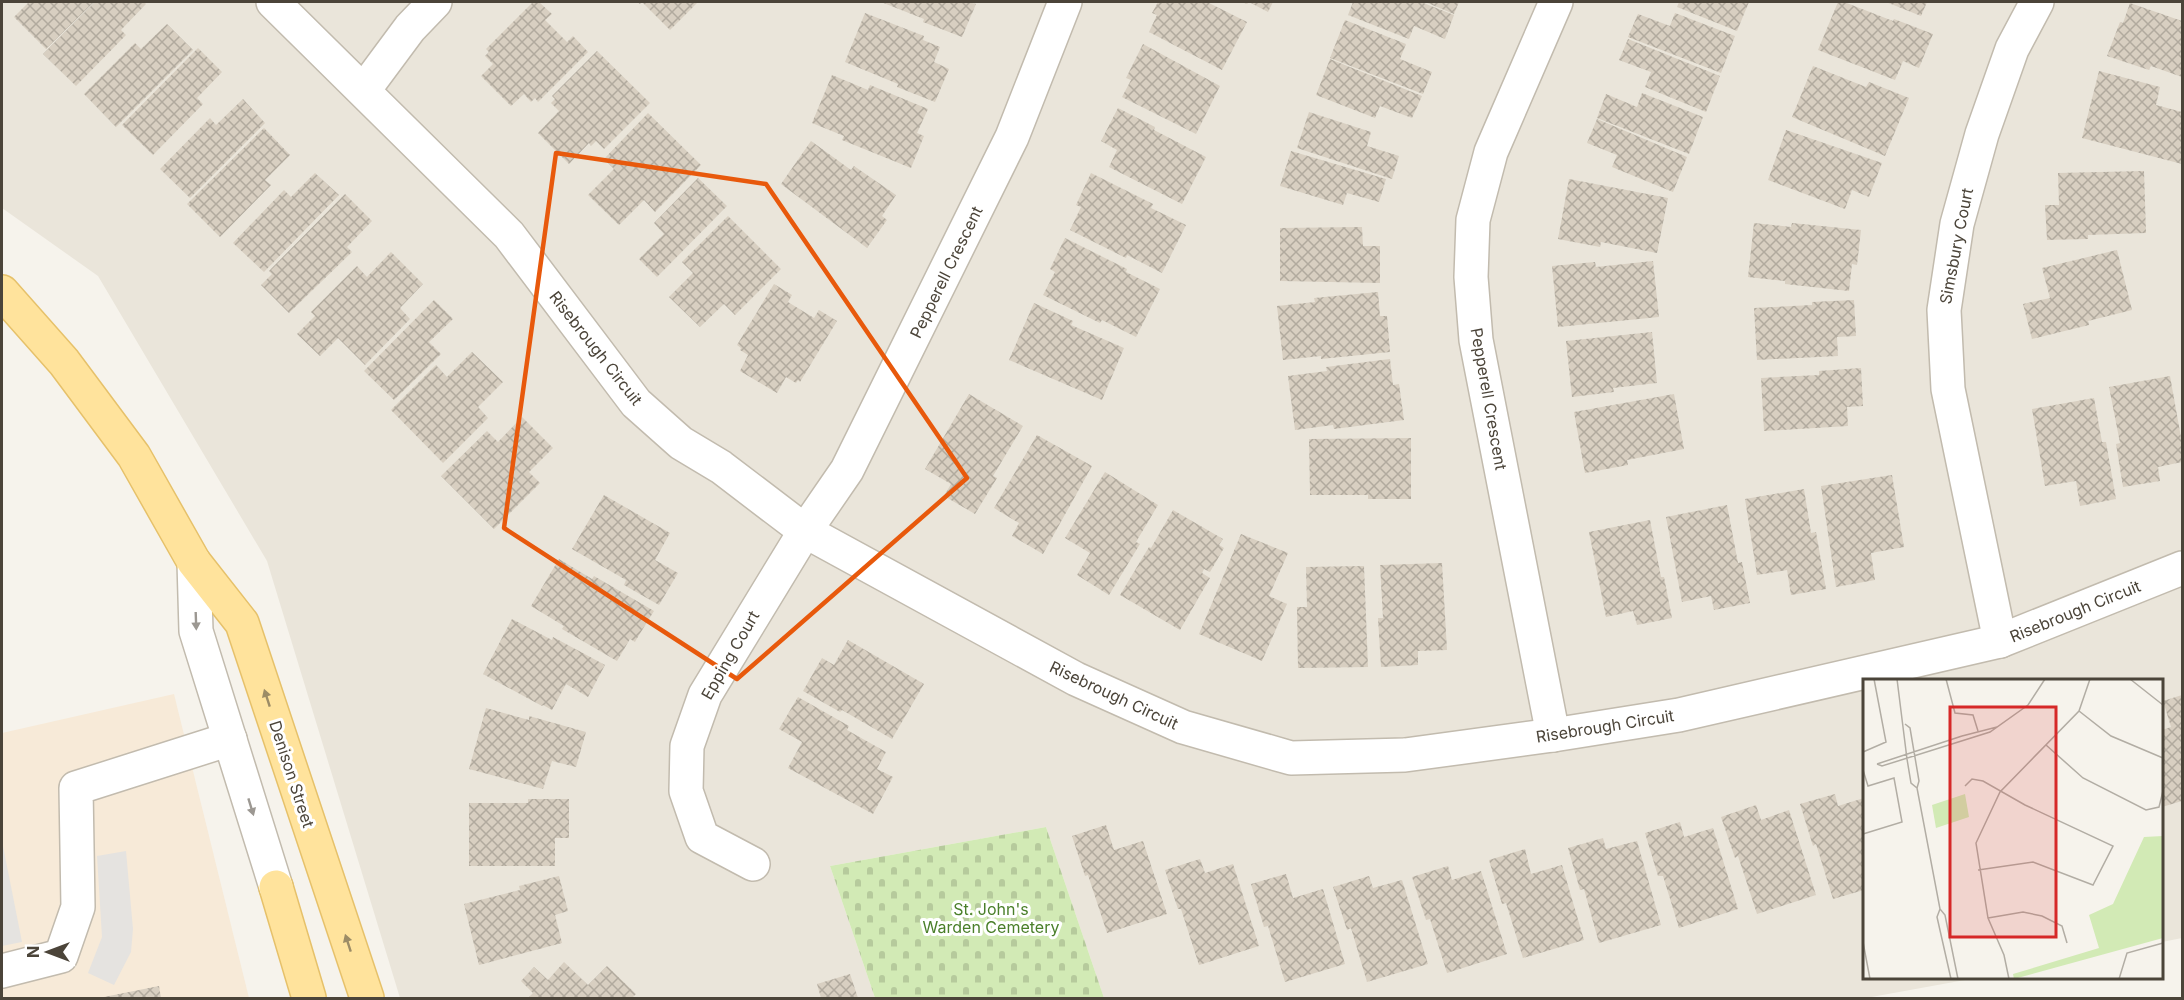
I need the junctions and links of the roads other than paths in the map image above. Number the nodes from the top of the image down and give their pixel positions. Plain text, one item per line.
1 (273, 2) edge
2 (435, 2) edge
3 (1065, 2) edge
4 (1556, 2) edge
5 (2037, 2) edge
6 (364, 90) junction
7 (2, 292) edge
8 (805, 531) junction
9 (194, 562) junction
10 (2182, 568) edge
11 (2000, 641) junction
12 (1553, 735) junction
13 (230, 739) junction
14 (753, 864) dead end
15 (276, 887) joint
16 (2, 971) edge
17 (309, 999) edge
18 (367, 999) edge

1 - 6 street, Risebrough Circuit
2 - 6 street
3 - 8 street, Pepperell Crescent
4 - 12 street, Pepperell Crescent
5 - 11 street, Simsbury Court
6 - 8 street, Risebrough Circuit
7 - 9 main road, Denison Street
8 - 12 street, Risebrough Circuit
8 - 14 street, Epping Court
9 -> 13 street, Denison Street
18 -> 9 main road, Denison Street
10 - 11 street, Risebrough Circuit
11 - 12 street, Risebrough Circuit
13 -> 15 street, Denison Street
13 - 16 street
15 - 17 main road, Denison Street

